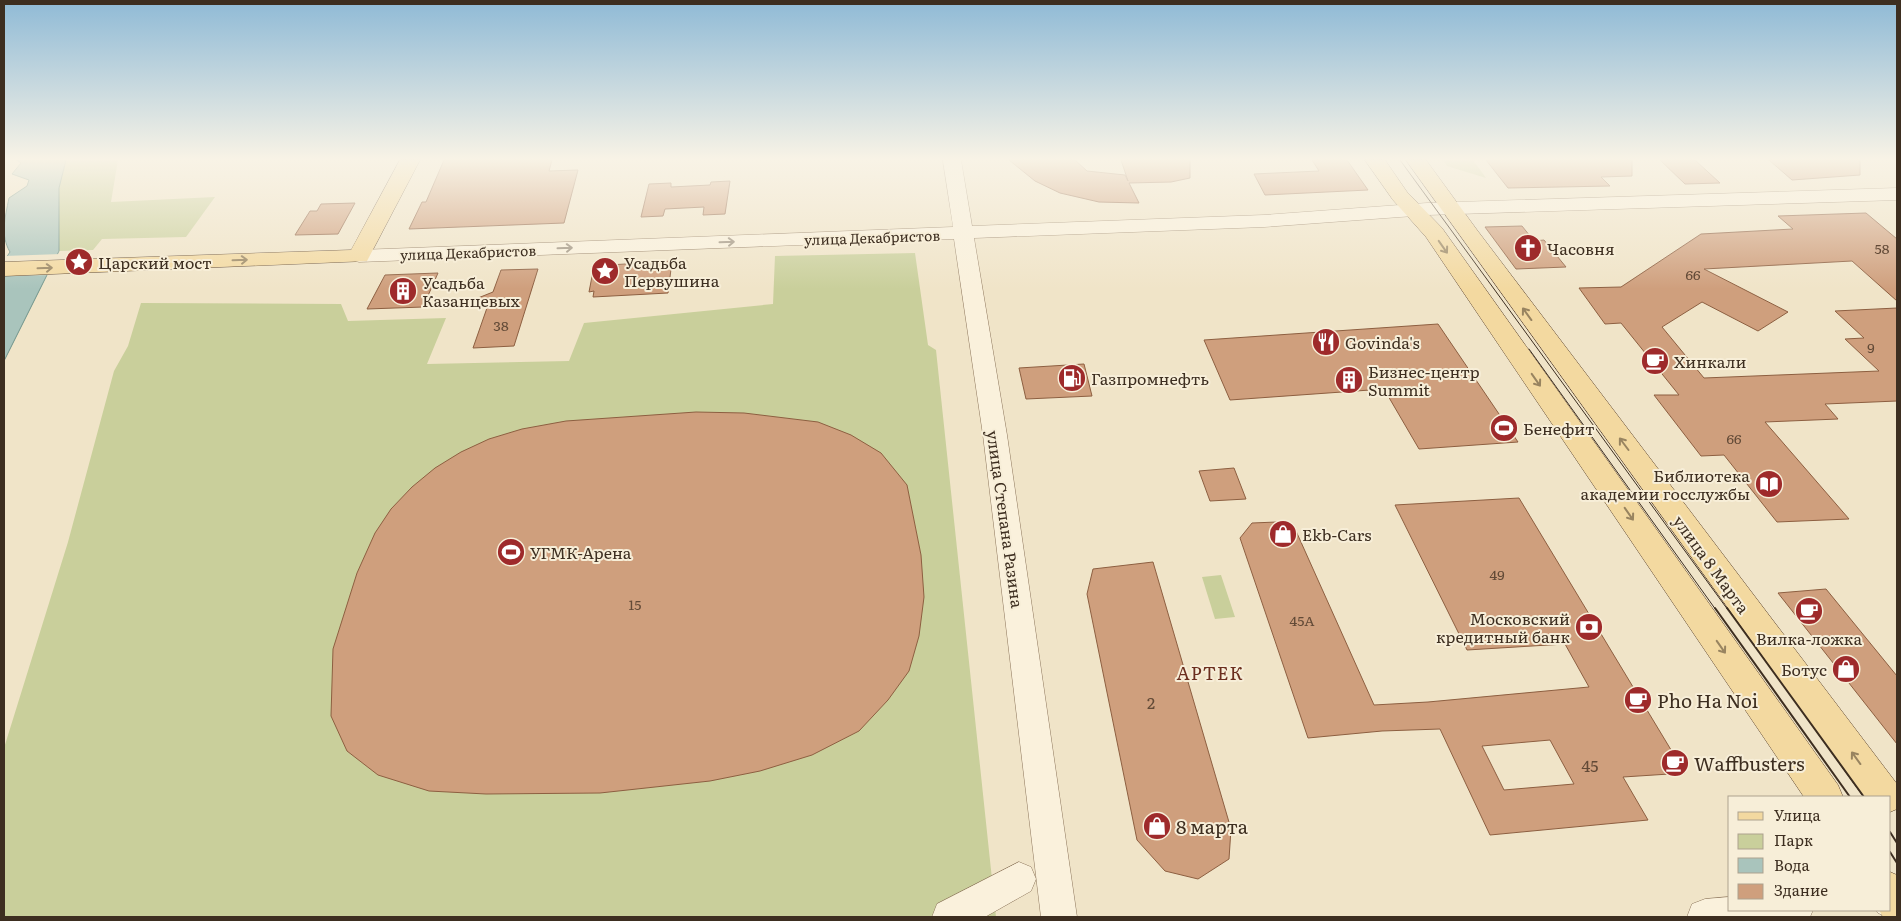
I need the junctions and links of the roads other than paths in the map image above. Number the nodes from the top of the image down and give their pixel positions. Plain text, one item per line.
1 (387, 203) edge
2 (959, 203) edge
3 (1407, 203) edge
4 (1447, 203) edge
5 (1628, 203) edge
6 (1886, 203) edge
7 (1451, 208) junction
8 (1412, 209) junction
9 (1897, 210) edge
10 (964, 233) junction
11 (358, 256) junction
12 (4, 269) edge
13 (1824, 796) edge
14 (1883, 796) edge
15 (1019, 879) dead end
16 (1777, 911) edge
17 (950, 917) edge
18 (1059, 917) edge
19 (1705, 917) edge

1 - 11 main road
2 - 10 street, улица Степана Разина
3 - 8 main road
4 - 7 main road, улица 8 Марта
5 - 7 street, улица Декабристов
6 - 9 street
7 - 8 street, улица Декабристов
14 -> 7 main road, улица 8 Марта
8 - 10 street, улица Декабристов
8 -> 13 main road
11 -> 10 street, улица Декабристов
10 - 18 street, улица Степана Разина
12 -> 11 main road, улица Декабристов
15 - 17 street
16 - 19 street

